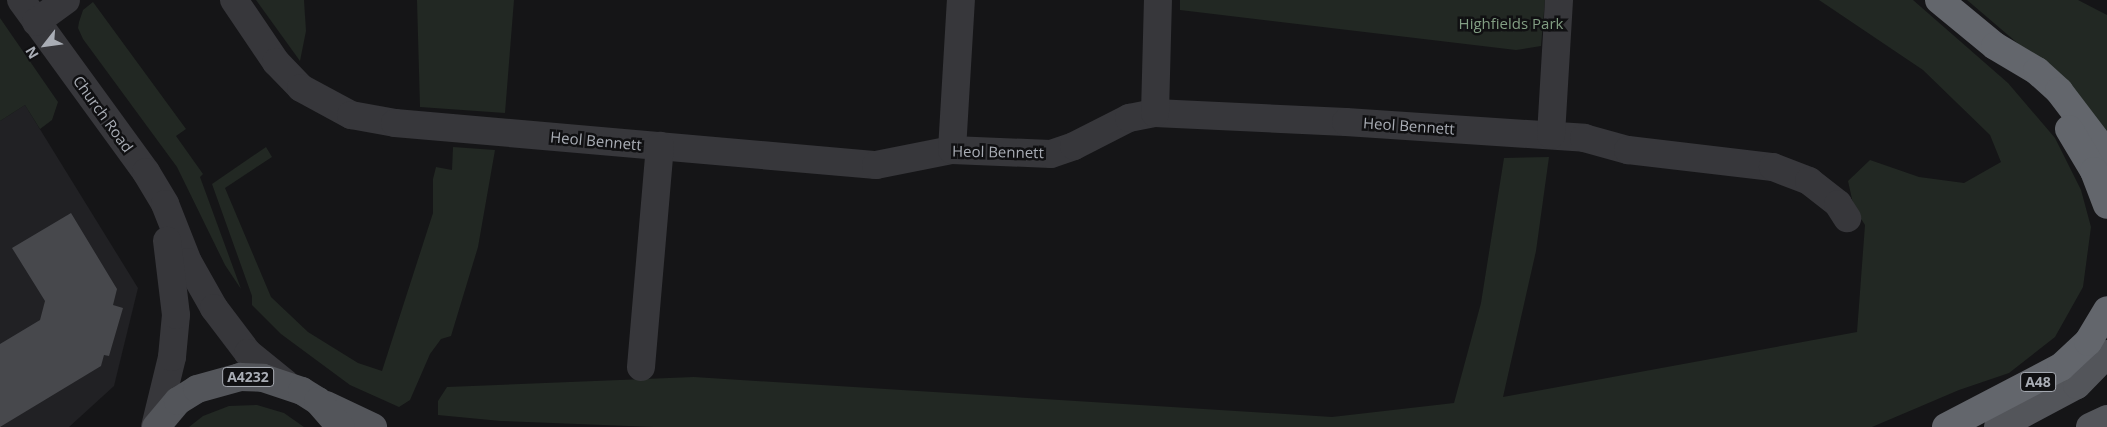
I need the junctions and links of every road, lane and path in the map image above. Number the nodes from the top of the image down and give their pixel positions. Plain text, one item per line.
1 (21, 0) edge
2 (66, 0) edge
3 (234, 0) edge
4 (961, 0) edge
5 (1158, 0) edge
6 (1559, 0) edge
7 (1938, 0) edge
8 (36, 22) junction
9 (1995, 46) junction
10 (1155, 113) junction
11 (1551, 136) junction
12 (660, 146) junction
13 (952, 150) junction
14 (2107, 154) edge
15 (165, 204) junction
16 (2107, 205) edge
17 (1847, 218) dead end
18 (2107, 310) edge
19 (2107, 354) edge
20 (641, 367) dead end
21 (285, 383) junction
22 (318, 401) junction
23 (2107, 419) edge
24 (155, 427) edge
25 (341, 427) edge
26 (372, 427) edge
27 (1946, 427) edge
28 (1998, 427) edge
29 (2090, 427) edge

1 - 8 street, Church Road
2 - 8 street
3 - 12 street, Heol Bennett
4 - 13 street
5 - 10 street
6 - 11 street
7 - 9 highway
8 - 15 street, Church Road
9 - 14 highway
9 - 16 highway
10 - 11 street, Heol Bennett
10 - 13 street, Heol Bennett
11 - 17 street, Heol Bennett
12 - 13 street, Heol Bennett
12 - 20 street
15 - 21 street, Church Road
15 - 24 street
18 - 27 highway, A48
19 - 28 main road
21 - 22 main road, A4232
21 - 24 main road, A4232
22 - 25 main road, A4232
22 - 26 main road, A4232
23 - 29 main road

